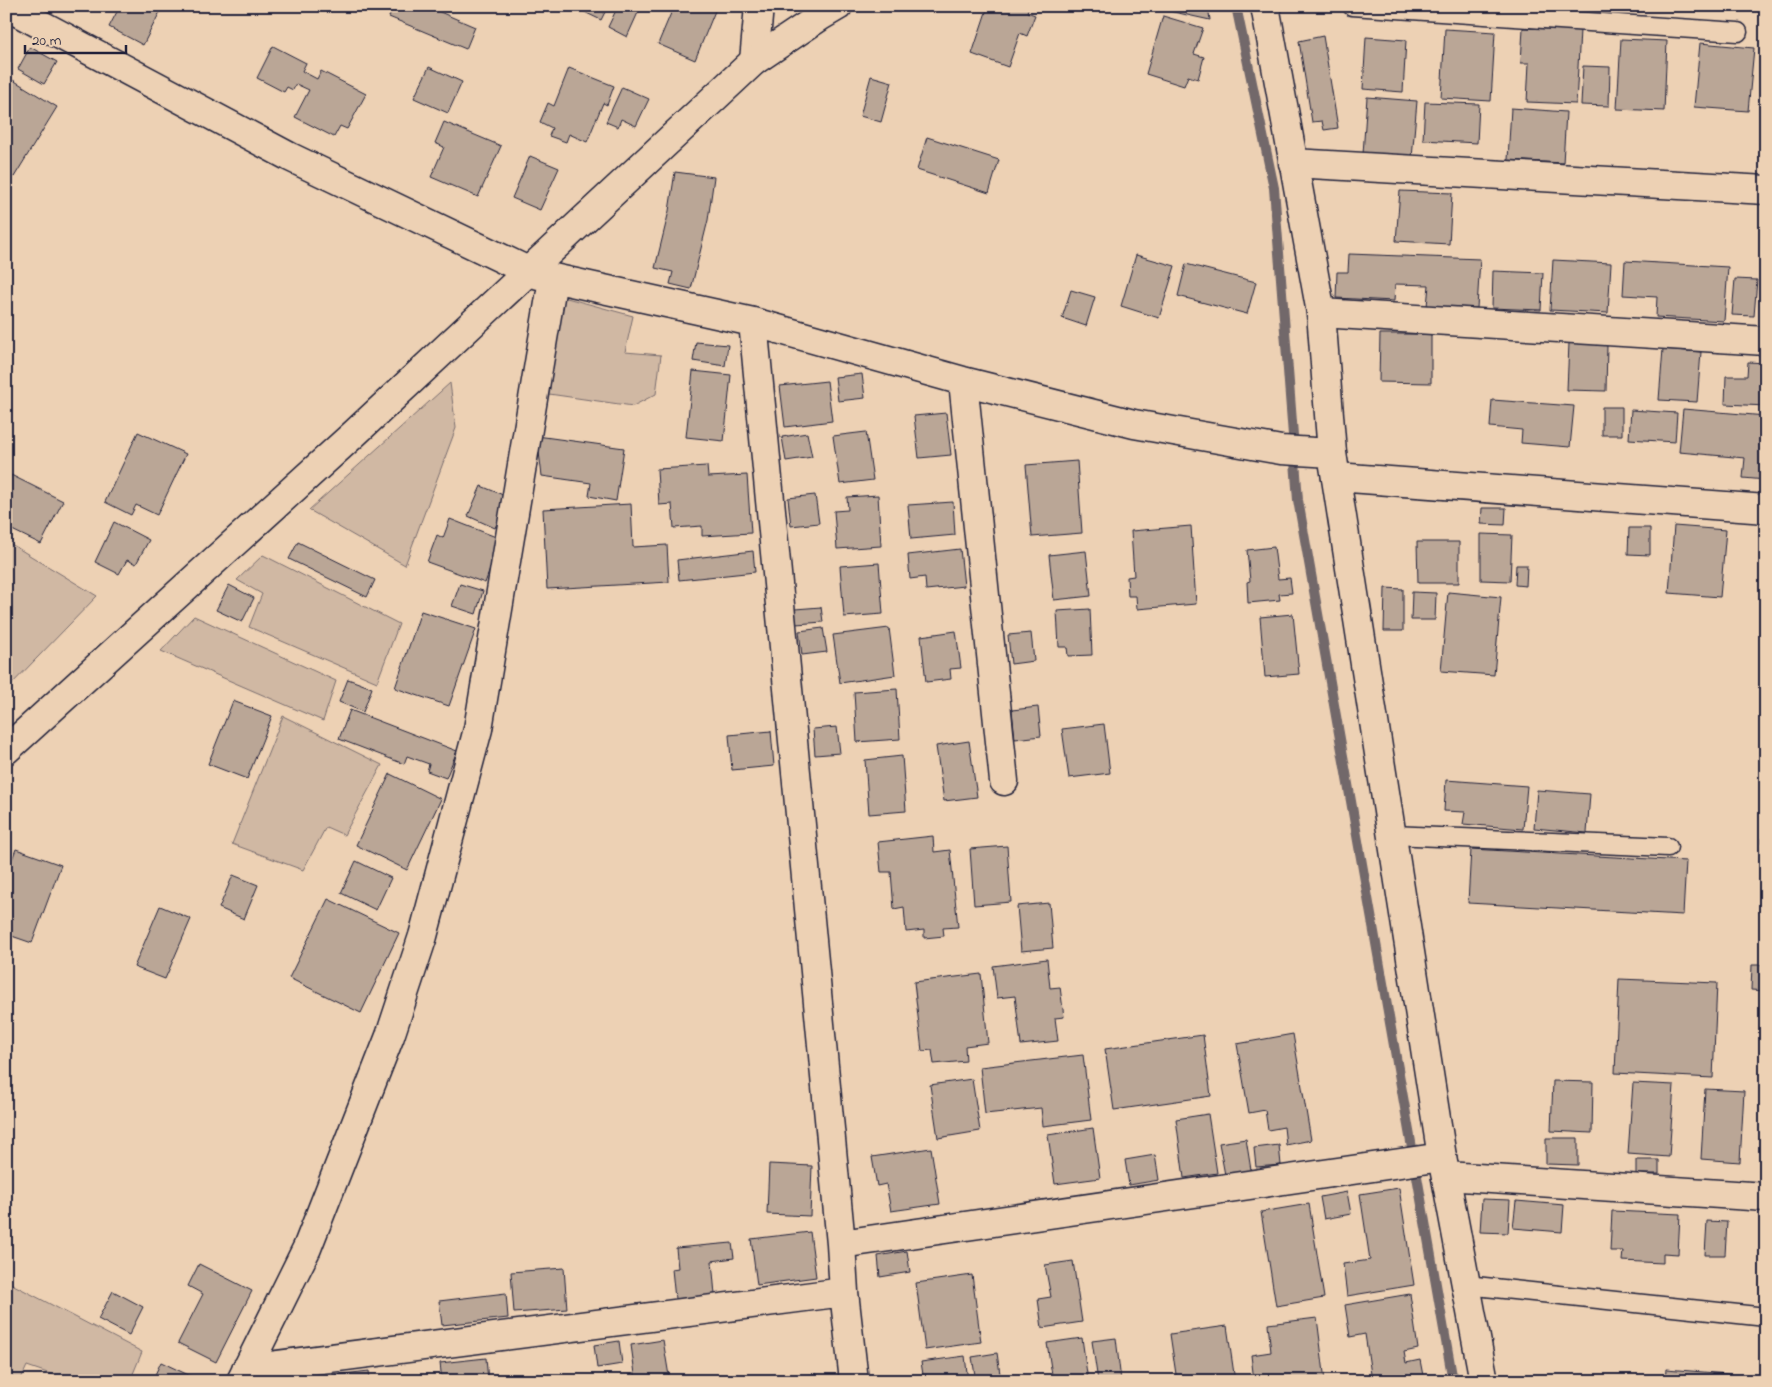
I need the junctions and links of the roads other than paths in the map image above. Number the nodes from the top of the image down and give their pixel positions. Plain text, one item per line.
1 (6, 6) edge
2 (759, 6) edge
3 (838, 6) edge
4 (1265, 6) edge
5 (1352, 6) edge
6 (39, 14) edge
7 (1738, 32) dead end
8 (754, 61) junction
9 (1293, 163) junction
10 (1766, 190) edge
11 (540, 275) junction
12 (1321, 314) junction
13 (753, 322) junction
14 (1766, 341) edge
15 (964, 381) junction
16 (1326, 461) junction
17 (1766, 509) edge
18 (6, 750) edge
19 (1004, 781) dead end
20 (1392, 835) junction
21 (1668, 847) dead end
22 (1429, 1164) junction
23 (1766, 1197) edge
24 (841, 1244) junction
25 (1466, 1285) junction
26 (844, 1292) junction
27 (1766, 1317) edge
28 (244, 1375) edge
29 (854, 1381) edge
30 (1484, 1381) edge

1 - 6 street
2 - 8 street
3 - 8 street
4 - 9 street
5 - 7 lane
6 - 11 street
8 - 11 street
9 - 10 street
9 - 12 street
11 - 13 street
11 - 18 street
11 - 28 street
12 - 14 street
12 - 16 street
13 - 15 street
13 - 24 street
15 - 16 street
15 - 19 street
16 - 17 street
16 - 20 street
20 - 21 lane
20 - 22 street
22 - 23 street
22 - 24 street
22 - 25 street
24 - 26 street
25 - 27 lane
25 - 30 street
26 - 28 street
26 - 29 street

